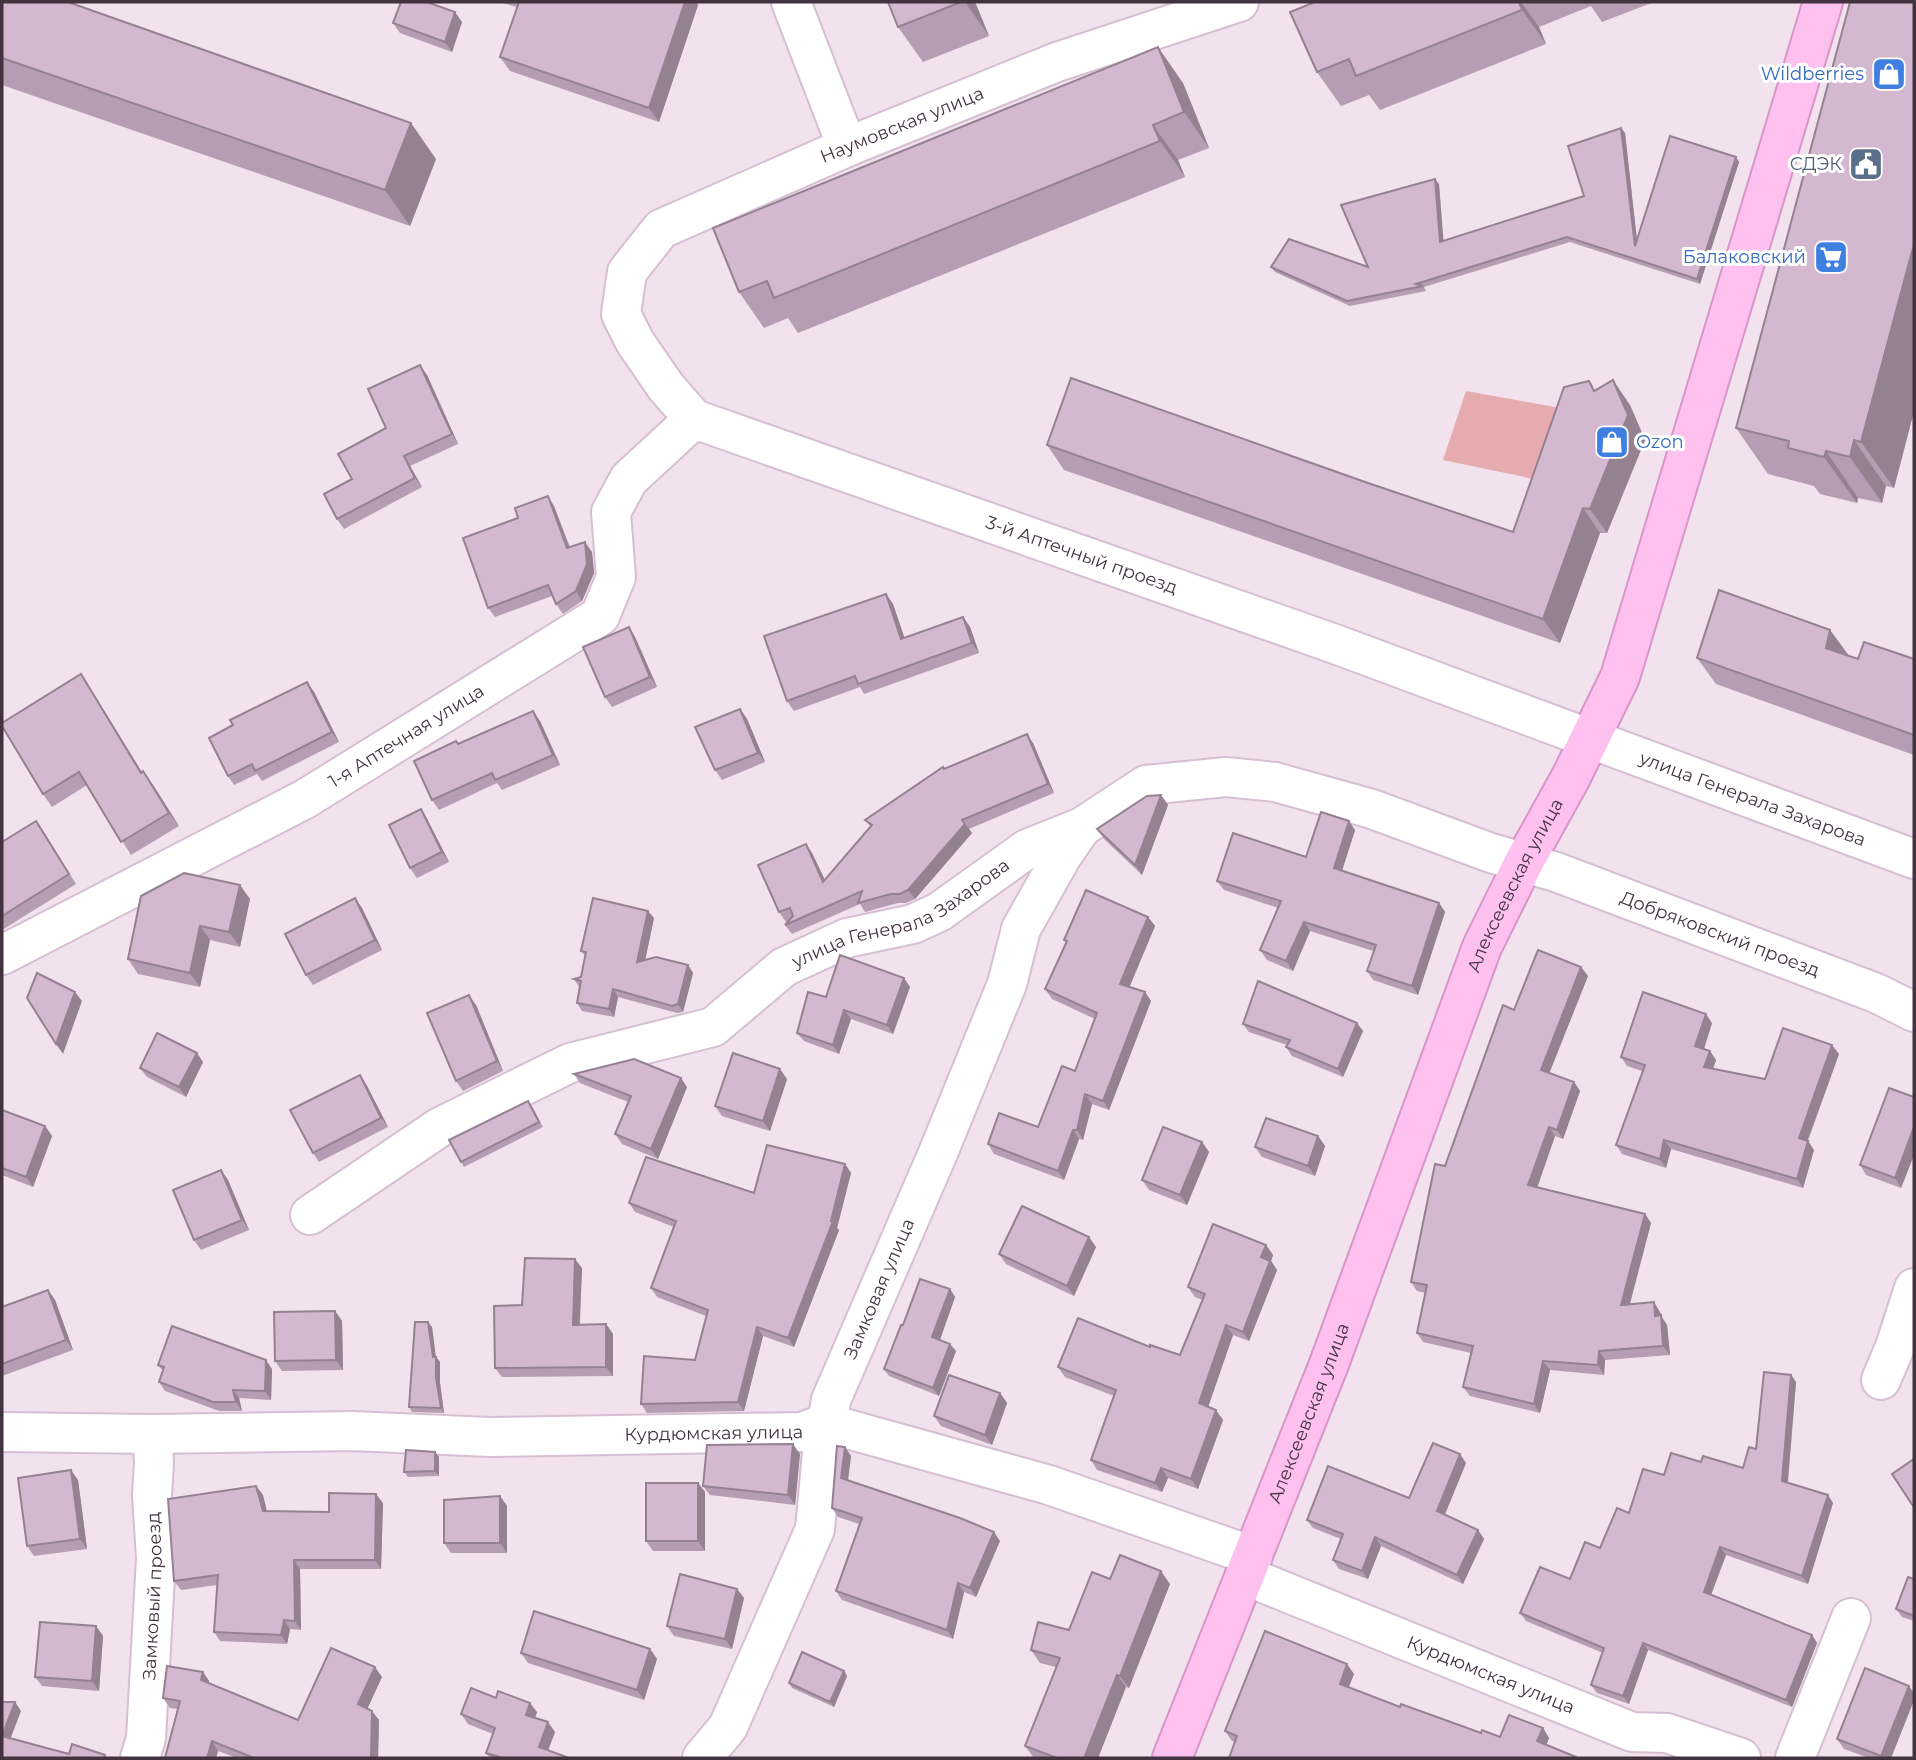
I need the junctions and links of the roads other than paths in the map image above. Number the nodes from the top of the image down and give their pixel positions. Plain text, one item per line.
1 (791, 2) edge
2 (1239, 2) edge
3 (1823, 2) edge
4 (847, 147) junction
5 (621, 314) joint
6 (694, 419) junction
7 (1590, 740) junction
8 (1082, 827) junction
9 (1914, 859) edge
10 (1524, 862) junction
11 (2, 955) edge
12 (1914, 1012) edge
13 (310, 1215) dead end
14 (1914, 1288) edge
15 (1881, 1380) dead end
16 (826, 1423) junction
17 (2, 1432) edge
18 (152, 1434) junction
19 (1249, 1566) junction
20 (1851, 1618) dead end
21 (1629, 1745) edge
22 (140, 1758) edge
23 (702, 1758) edge
24 (1172, 1758) edge
25 (1741, 1758) edge
26 (1795, 1758) edge

1 - 4 street
2 - 4 street, Наумовская улица
3 - 7 street, Алексеевская улица
4 - 5 street, Наумовская улица
5 - 6 street, 3-й Аптечный проезд
6 - 7 street, 3-й Аптечный проезд
6 - 11 street, 1-я Аптечная улица
7 - 9 street, улица Генерала Захарова
7 - 10 street, Алексеевская улица
8 - 10 street, улица Генерала Захарова
8 - 13 street, улица Генерала Захарова
8 - 16 street, Замковая улица
10 - 12 street, Добряковский проезд
10 - 19 street, Алексеевская улица
14 - 15 street
16 - 18 street, Курдюмская улица
16 - 19 street, Курдюмская улица
16 - 23 street, Замковая улица
17 - 18 street
18 - 22 street, Замковый проезд
19 - 21 street, Курдюмская улица
19 - 24 street, Алексеевская улица
20 - 26 street
21 - 25 street, Курдюмская улица

